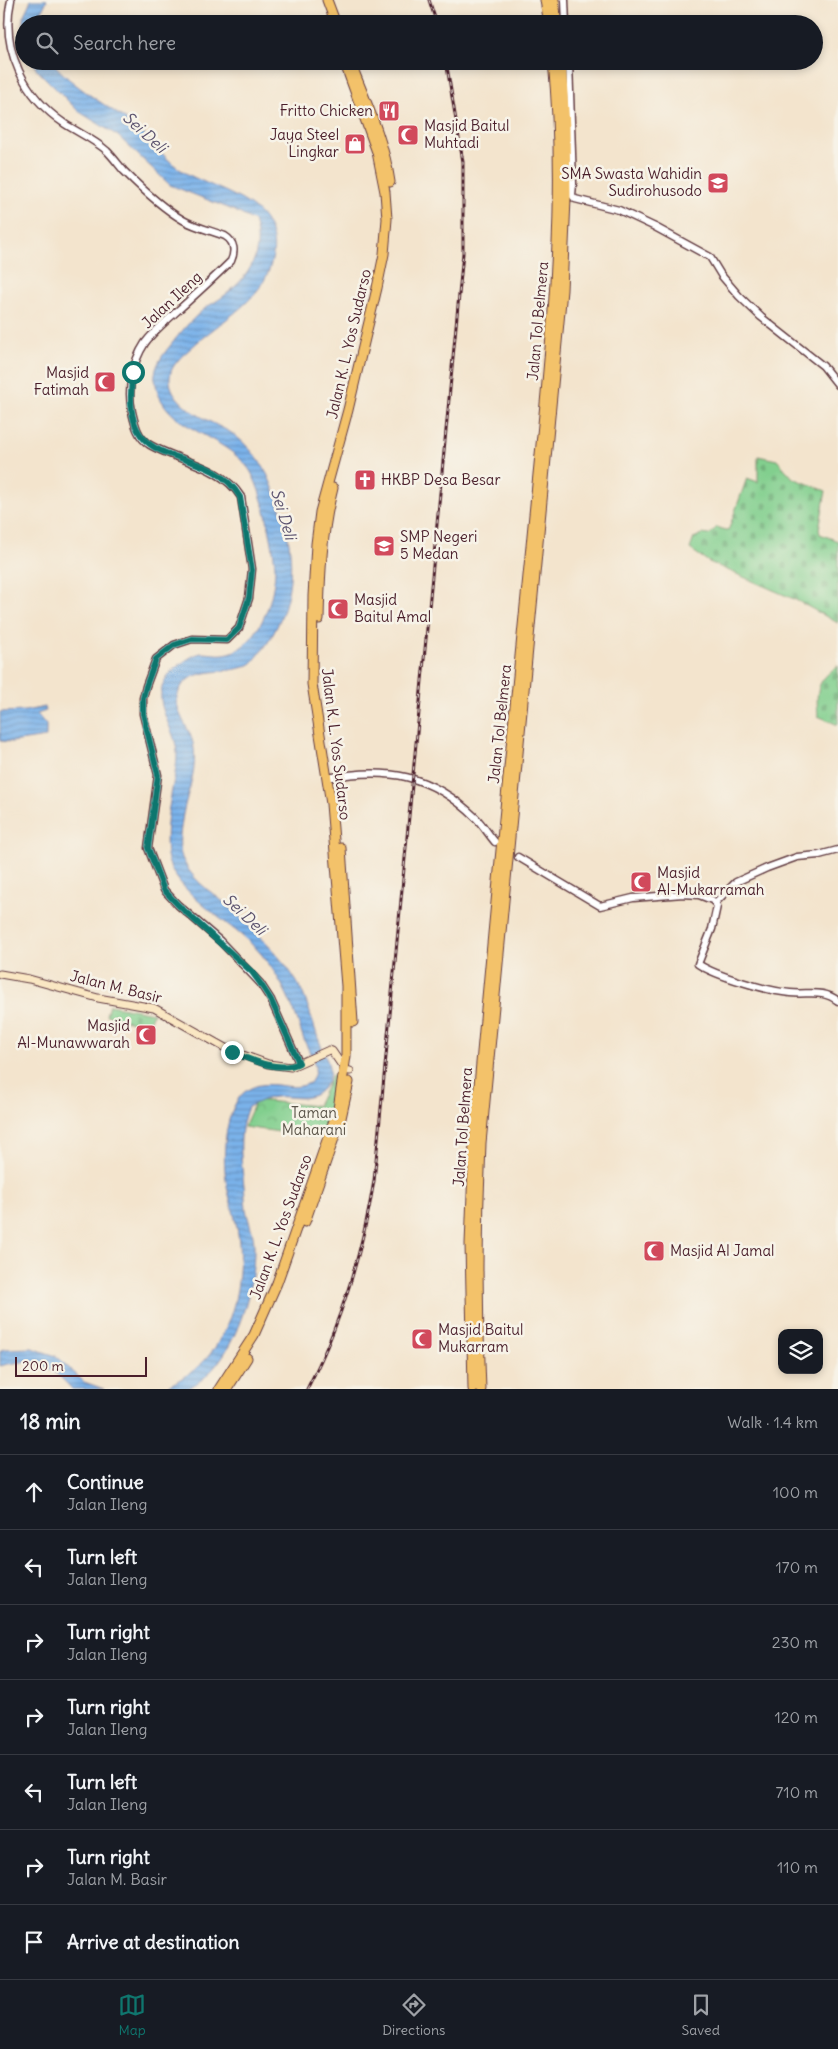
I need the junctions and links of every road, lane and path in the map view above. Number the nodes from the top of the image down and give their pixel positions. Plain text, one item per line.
1 (11, 0) edge
2 (321, 0) edge
3 (327, 0) edge
4 (545, 0) edge
5 (554, 0) edge
6 (565, 0) edge
7 (327, 15) edge
8 (333, 15) edge
9 (548, 15) edge
10 (556, 15) edge
11 (566, 15) edge
12 (348, 70) edge
13 (352, 70) edge
14 (554, 70) edge
15 (562, 70) edge
16 (570, 70) edge
17 (355, 83) junction
18 (838, 384) edge
19 (330, 777) junction
20 (495, 842) dead end
21 (838, 850) edge
22 (518, 857) dead end
23 (715, 903) junction
24 (0, 974) edge
25 (838, 1001) edge
26 (299, 1063) junction
27 (347, 1070) junction
28 (219, 1389) edge
29 (227, 1389) edge
30 (473, 1389) edge
31 (480, 1389) edge

1 - 26 street, Jalan Ileng
2 - 7 highway
3 - 8 highway
4 - 9 highway
5 - 10 highway
6 - 11 street
12 - 17 highway, Jalan K. L. Yos Sudarso
13 - 17 highway, Jalan K. L. Yos Sudarso
14 - 30 highway, Jalan Tol Belmera
15 - 31 highway, Jalan Tol Belmera
16 - 18 street
17 - 19 highway, Jalan K. L. Yos Sudarso
19 - 20 street
19 - 27 highway, Jalan K. L. Yos Sudarso
21 - 23 street
22 - 23 street
23 - 25 street
24 - 26 main road, Jalan M. Basir
26 - 27 main road, Jalan M. Basir
27 - 28 highway, Jalan K. L. Yos Sudarso
27 - 29 highway, Jalan K. L. Yos Sudarso

